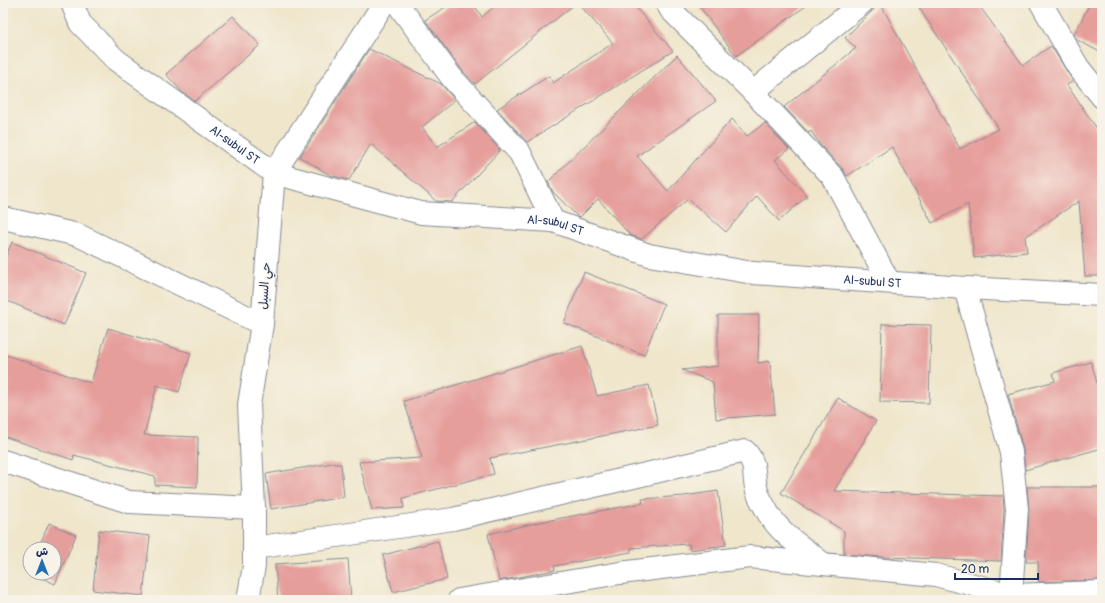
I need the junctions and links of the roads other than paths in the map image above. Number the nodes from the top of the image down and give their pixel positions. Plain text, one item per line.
1 (72, 3) edge
2 (384, 3) edge
3 (397, 3) edge
4 (667, 3) edge
5 (862, 3) edge
6 (1041, 3) edge
7 (752, 92) junction
8 (1102, 97) edge
9 (274, 173) junction
10 (3, 218) edge
11 (553, 221) junction
12 (889, 282) junction
13 (965, 288) junction
14 (1102, 295) edge
15 (262, 324) junction
16 (3, 461) edge
17 (254, 508) junction
18 (254, 548) junction
19 (823, 564) junction
20 (1102, 592) edge
21 (973, 593) edge
22 (1011, 595) junction
23 (248, 600) edge
24 (459, 600) edge

1 - 9 street, Al-subul ST
2 - 9 street, حي السبل
3 - 11 street
4 - 7 street
5 - 7 street
6 - 8 street
7 - 12 street
9 - 11 street, Al-subul ST
9 - 15 street, حي السبل
10 - 15 street
11 - 12 street, Al-subul ST
12 - 13 street, Al-subul ST
13 - 14 street, Al-subul ST
13 - 22 street
15 - 17 street, حي السبل
16 - 17 street
17 - 18 street, حي السبل
18 - 19 street
18 - 23 street, حي السبل
19 - 21 street
19 - 24 street
20 - 22 street
21 - 22 street

